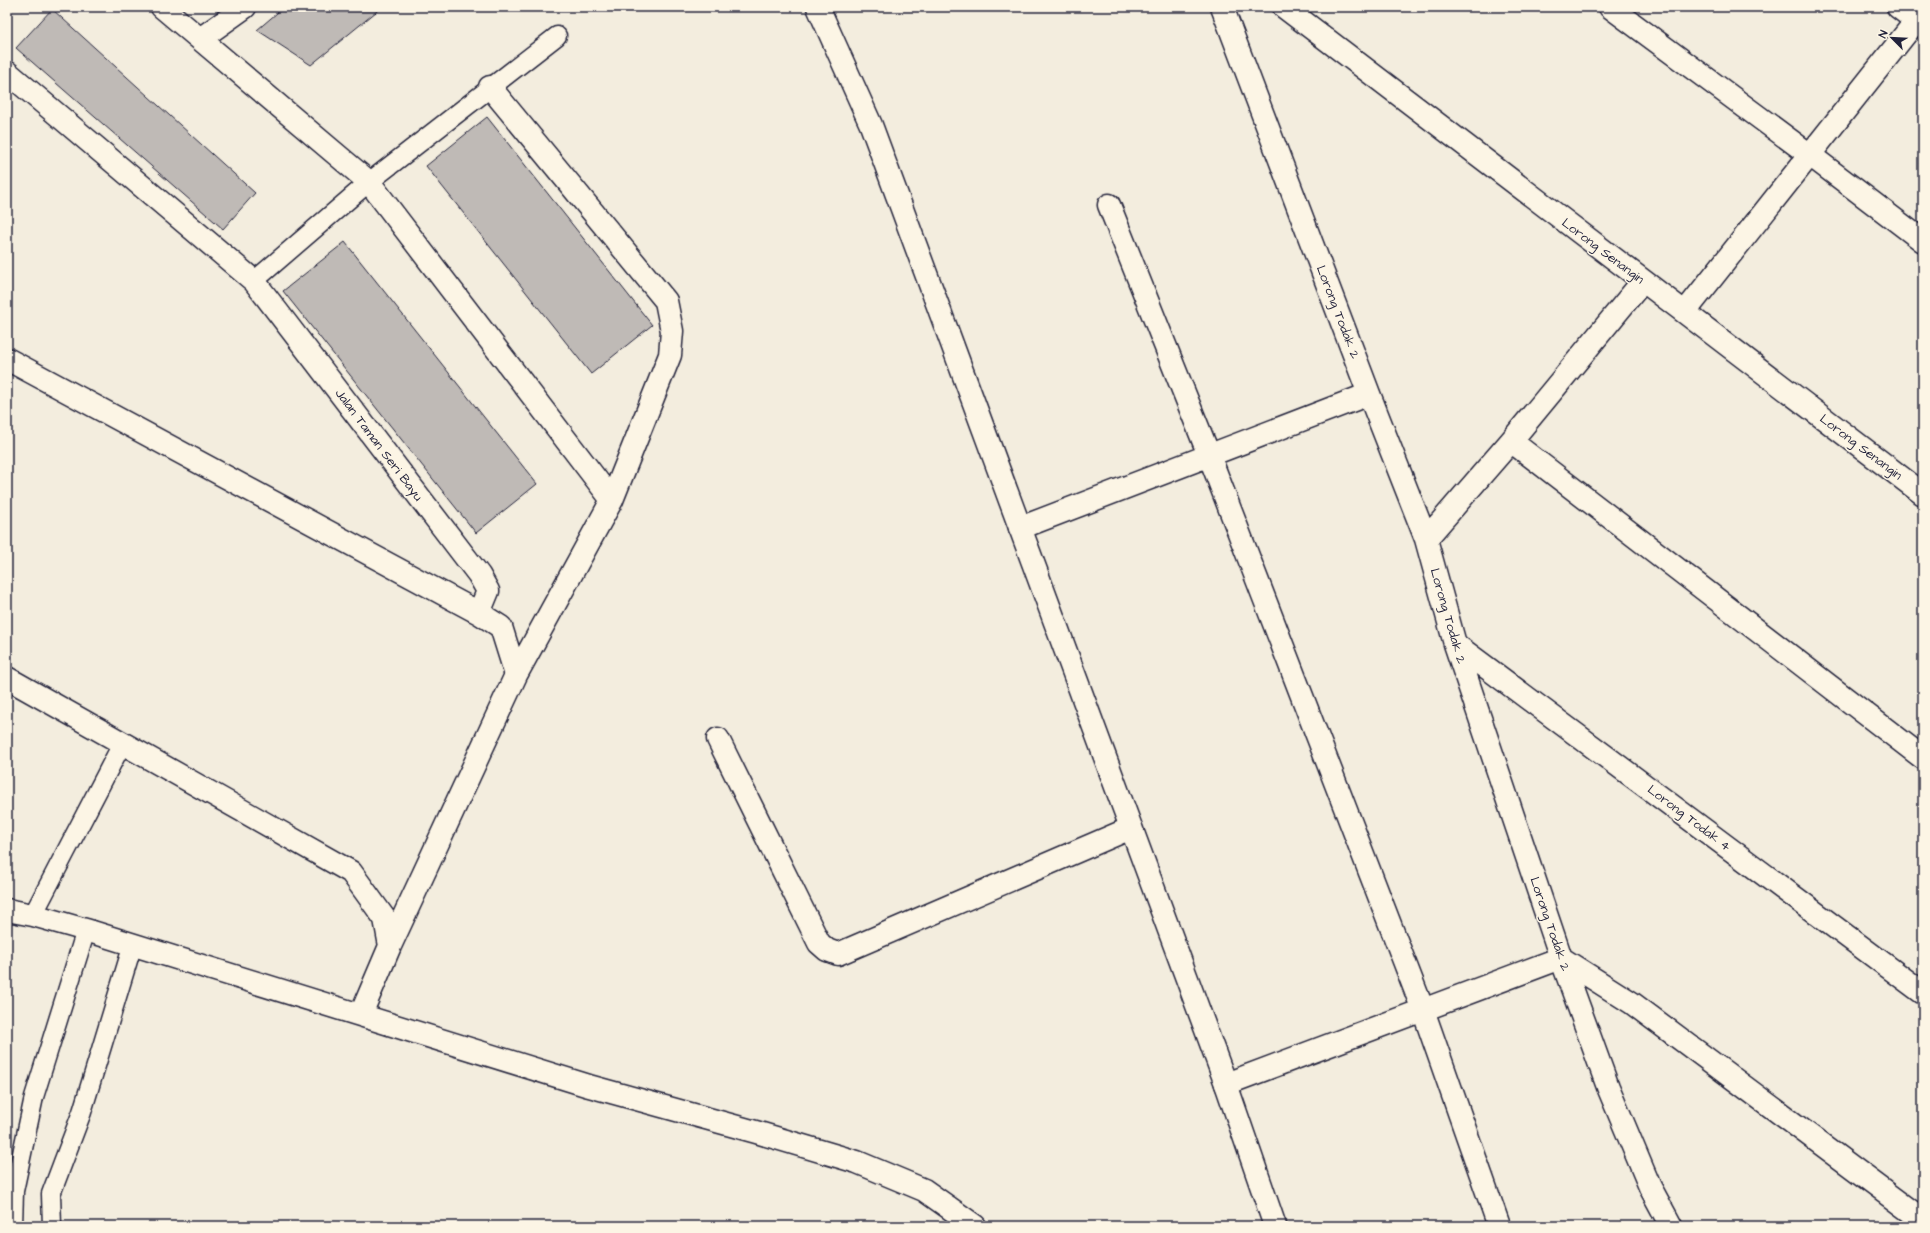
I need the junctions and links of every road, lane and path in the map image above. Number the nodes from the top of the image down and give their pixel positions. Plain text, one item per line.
1 (162, 7) edge
2 (245, 7) edge
3 (818, 7) edge
4 (1222, 7) edge
5 (1284, 7) edge
6 (1610, 7) edge
7 (1898, 7) edge
8 (1921, 20) edge
9 (557, 36) dead end
10 (200, 38) junction
11 (7, 72) edge
12 (490, 87) junction
13 (1810, 155) junction
14 (369, 182) junction
15 (1108, 205) dead end
16 (1923, 241) edge
17 (254, 281) junction
18 (1643, 281) junction
19 (1685, 312) junction
20 (7, 359) edge
21 (1369, 394) junction
22 (1511, 441) junction
23 (1209, 455) junction
24 (1923, 494) edge
25 (612, 500) junction
26 (1020, 528) junction
27 (1426, 539) junction
28 (479, 612) junction
29 (1455, 644) junction
30 (516, 676) junction
31 (7, 678) edge
32 (718, 738) dead end
33 (123, 742) junction
34 (1923, 758) edge
35 (1131, 828) junction
36 (7, 910) edge
37 (33, 915) junction
38 (86, 930) junction
39 (133, 944) junction
40 (390, 946) junction
41 (1561, 958) junction
42 (1923, 993) edge
43 (1423, 1010) junction
44 (361, 1014) junction
45 (1226, 1084) junction
46 (1923, 1220) edge
47 (13, 1226) edge
48 (52, 1226) edge
49 (975, 1226) edge
50 (1275, 1226) edge
51 (1499, 1226) edge
52 (1671, 1226) edge

1 - 10 street
2 - 10 street
3 - 26 street
4 - 21 street, Lorong Todak 2
5 - 18 street, Lorong Senangin
6 - 13 street
7 - 8 street
8 - 13 street
9 - 12 lane
10 - 14 street
11 - 17 street
12 - 14 lane
12 - 25 street
13 - 16 street
13 - 19 street
14 - 17 lane
14 - 25 street
15 - 23 street
17 - 28 street, Jalan Taman Seri Bayu
18 - 19 street, Lorong Senangin
18 - 22 street
19 - 24 street, Lorong Senangin
20 - 28 street
21 - 23 street
21 - 27 street, Lorong Todak 2
22 - 27 street
22 - 34 street
23 - 26 street
23 - 43 street
25 - 30 street
26 - 35 street
27 - 29 street, Lorong Todak 2
28 - 30 street
29 - 41 street, Lorong Todak 2
29 - 42 street, Lorong Todak 4
30 - 40 street
31 - 33 street
32 - 35 street
33 - 37 lane
33 - 40 street
35 - 45 street
36 - 37 street
37 - 38 street
38 - 39 street
38 - 47 lane
39 - 44 street
39 - 48 lane
40 - 44 street
41 - 43 street
41 - 46 street
41 - 52 street, Lorong Todak 2
43 - 45 street
43 - 51 street
44 - 49 street
45 - 50 street

